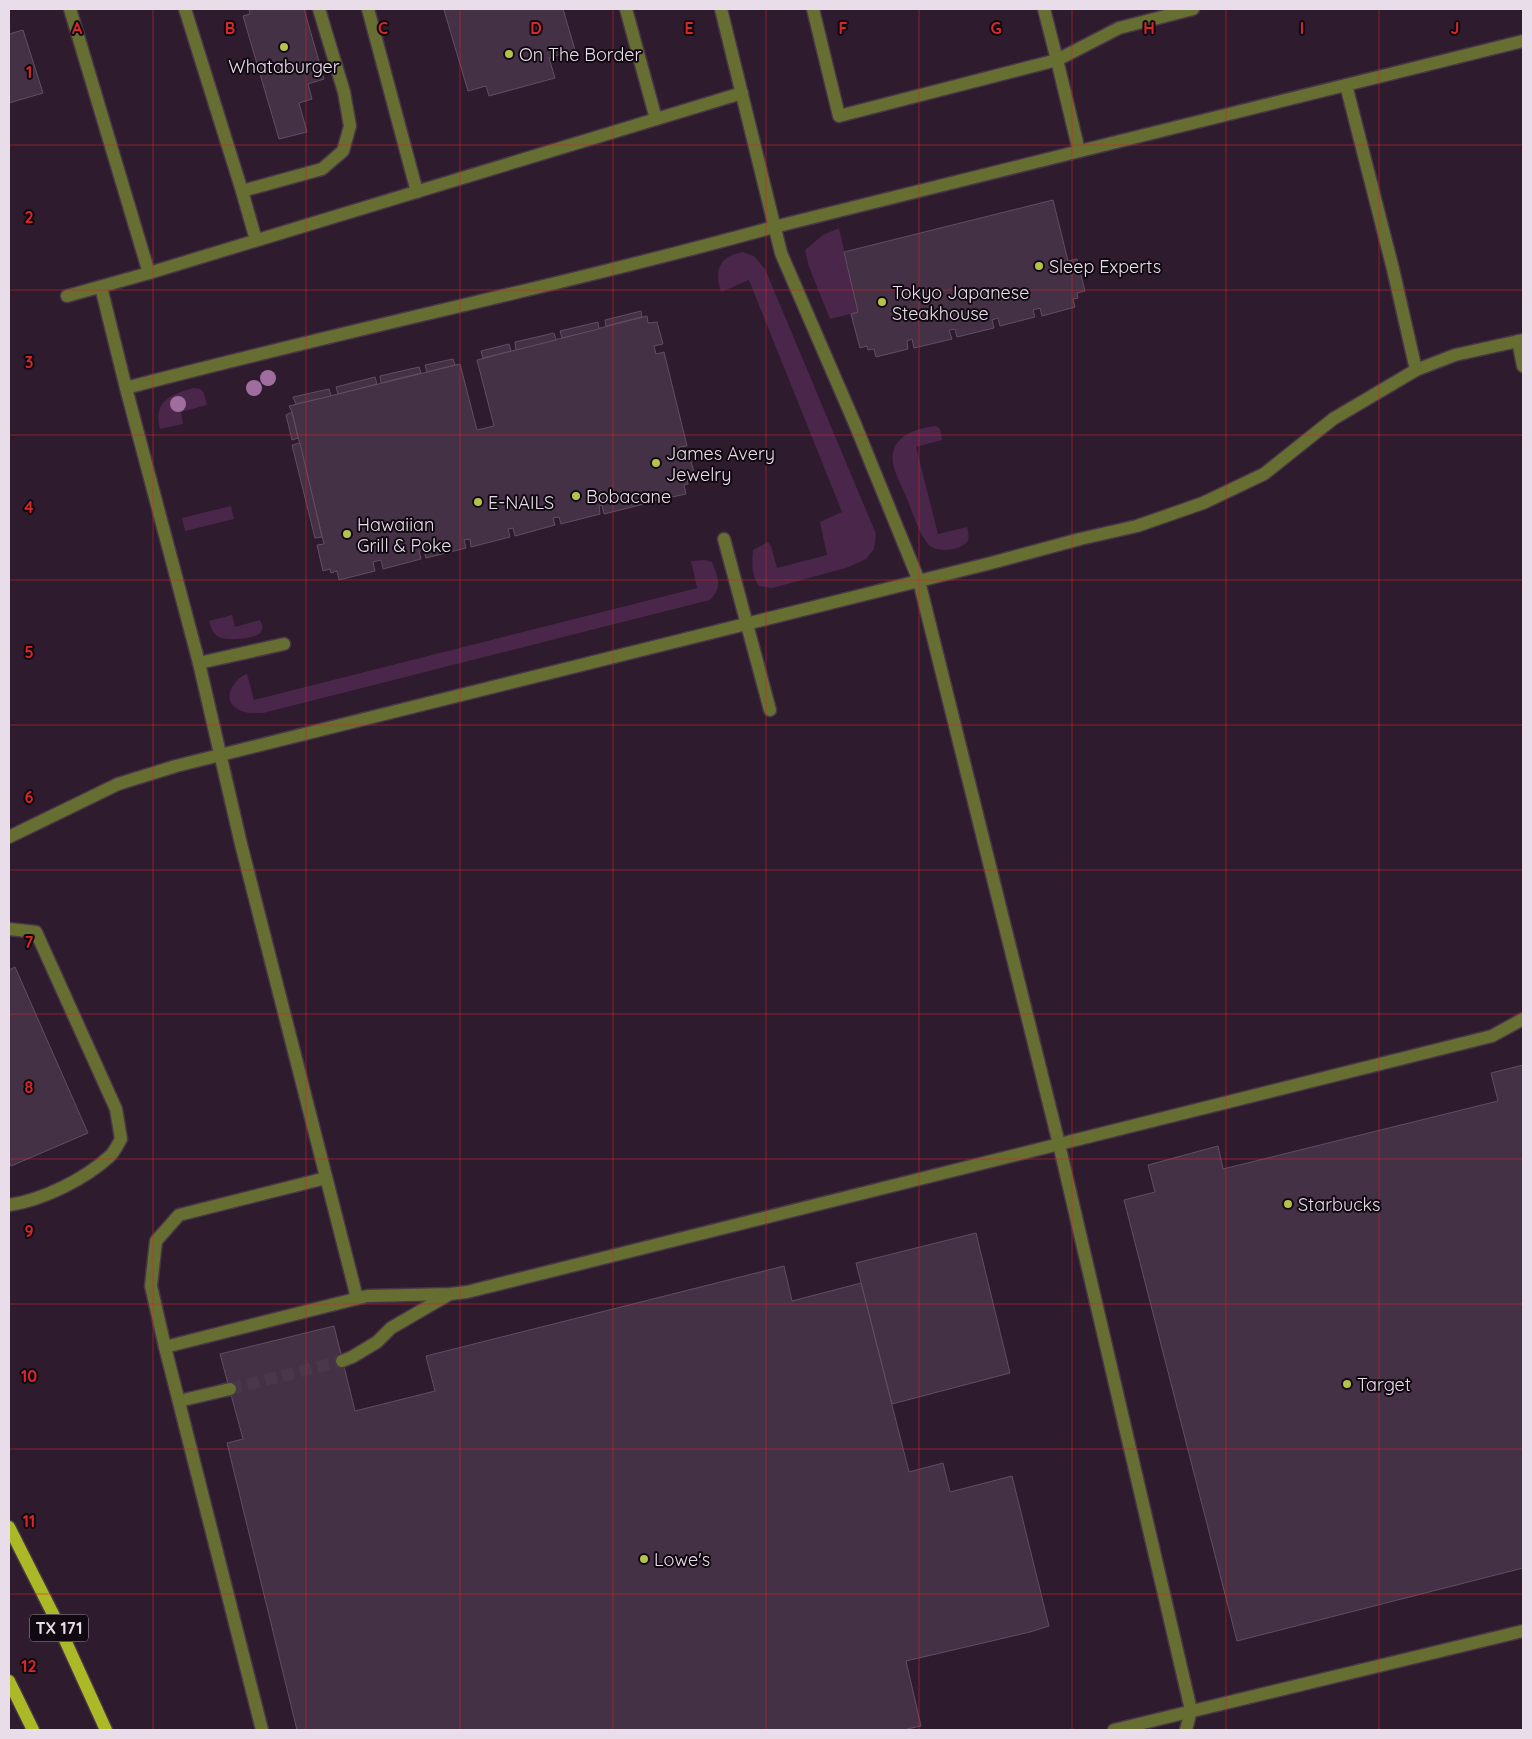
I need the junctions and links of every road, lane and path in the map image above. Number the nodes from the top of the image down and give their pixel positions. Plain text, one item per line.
1 (70, 9) edge
2 (185, 9) edge
3 (319, 9) edge
4 (368, 9) edge
5 (626, 9) edge
6 (721, 9) edge
7 (813, 9) edge
8 (1044, 9) edge
9 (1192, 9) edge
10 (1523, 41) edge
11 (1057, 60) junction
12 (1346, 85) junction
13 (742, 92) junction
14 (656, 119) junction
15 (1079, 151) junction
16 (242, 191) junction
17 (416, 192) junction
18 (774, 227) junction
19 (256, 240) junction
20 (149, 273) junction
21 (101, 287) junction
22 (67, 296) dead end
23 (1520, 341) edge
24 (1523, 366) edge
25 (1416, 370) junction
26 (126, 388) junction
27 (724, 539) dead end
28 (919, 581) junction
29 (747, 625) junction
30 (284, 644) dead end
31 (199, 663) junction
32 (770, 710) dead end
33 (219, 755) junction
34 (9, 837) edge
35 (9, 930) edge
36 (1523, 1019) edge
37 (1059, 1144) junction
38 (326, 1178) junction
39 (9, 1205) edge
40 (450, 1294) junction
41 (357, 1298) junction
42 (165, 1346) junction
43 (342, 1361) tunnel mouth
44 (230, 1389) tunnel mouth
45 (179, 1402) junction
46 (9, 1526) edge
47 (1523, 1631) edge
48 (9, 1681) edge
49 (1191, 1710) junction
50 (33, 1730) edge
51 (106, 1730) edge
52 (262, 1730) edge
53 (1114, 1730) edge
54 (1186, 1730) edge

1 - 20 lane
2 - 16 lane
3 - 16 lane
4 - 17 lane
5 - 14 lane
6 - 13 lane
7 - 11 lane
8 - 11 lane
9 - 11 lane
10 - 12 lane
11 - 15 lane
12 - 15 lane
12 - 25 lane
13 - 14 lane
13 - 18 lane
14 - 17 lane
15 - 18 lane
16 - 19 lane
17 - 19 lane
18 - 26 lane
18 - 28 lane
19 - 20 lane
20 - 21 lane
21 - 22 lane
21 - 26 lane
23 - 24 lane
23 - 25 lane
25 - 28 lane
26 - 31 lane
27 - 29 lane
28 - 29 lane
28 - 37 lane
29 - 32 lane
29 - 33 lane
30 - 31 lane
31 - 33 lane
33 - 34 lane
33 - 38 lane
35 - 39 lane
36 - 37 lane
37 - 40 lane
37 - 49 lane
38 - 41 lane
38 - 42 lane
40 - 41 lane
40 - 43 lane
41 - 42 lane
42 - 45 lane
44 - 45 lane
45 - 52 lane
46 - 51 main road, TX 171
47 - 49 lane
48 - 50 main road
49 - 53 lane
49 - 54 lane

